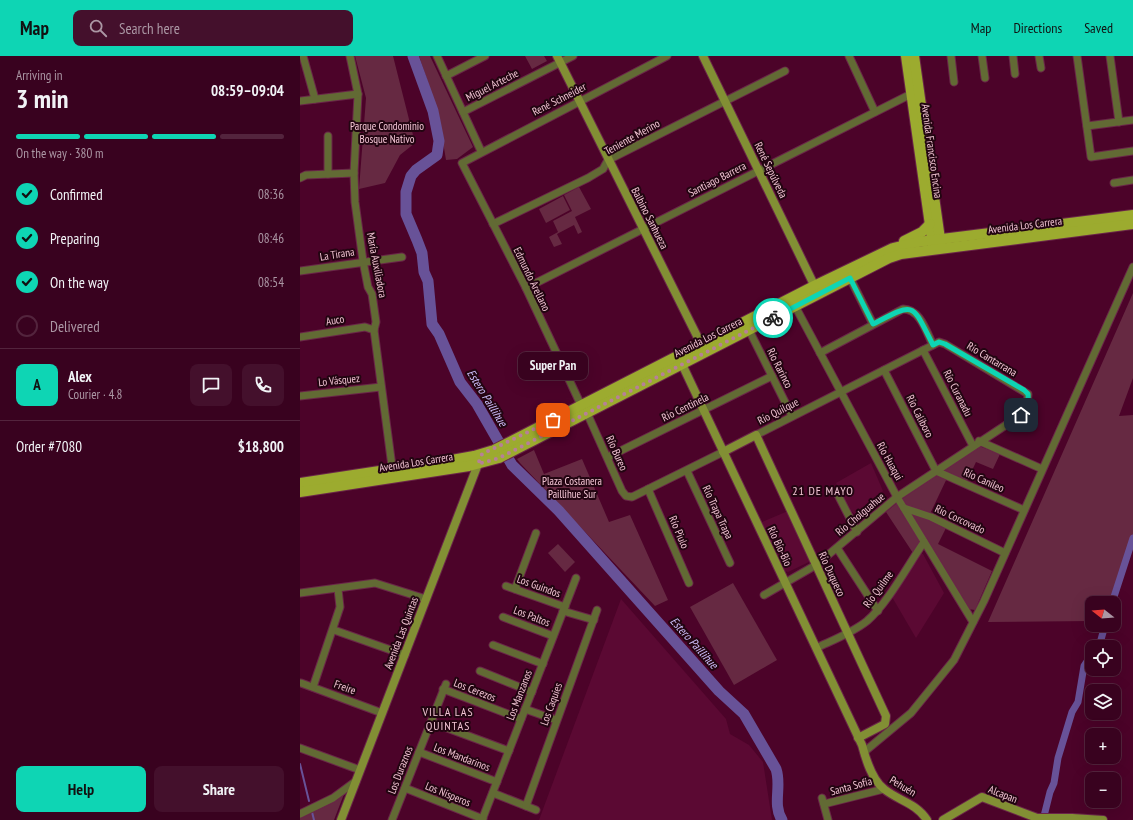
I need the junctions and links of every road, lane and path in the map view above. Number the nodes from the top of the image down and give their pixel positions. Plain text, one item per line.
1 (350, 56) edge
2 (437, 56) edge
3 (484, 56) edge
4 (573, 56) edge
5 (667, 56) edge
6 (703, 56) edge
7 (849, 56) edge
8 (906, 56) edge
9 (914, 56) edge
10 (951, 56) edge
11 (982, 56) edge
12 (1013, 56) edge
13 (1039, 56) edge
14 (1077, 56) edge
15 (1110, 56) edge
16 (559, 59) edge
17 (303, 60) edge
18 (1041, 68) dead end
19 (785, 71) dead end
20 (1015, 74) dead end
21 (446, 76) junction
22 (985, 78) dead end
23 (954, 82) dead end
24 (915, 92) junction
25 (358, 94) junction
26 (315, 99) junction
27 (724, 100) junction
28 (300, 101) edge
29 (580, 101) junction
30 (463, 112) junction
31 (875, 112) junction
32 (1133, 120) edge
33 (1119, 122) junction
34 (1087, 126) junction
35 (328, 136) dead end
36 (481, 151) junction
37 (1133, 151) edge
38 (608, 160) junction
39 (462, 163) joint
40 (758, 170) junction
41 (354, 173) junction
42 (328, 174) junction
43 (300, 178) edge
44 (1133, 180) edge
45 (1114, 183) dead end
46 (1133, 215) edge
47 (492, 224) junction
48 (930, 224) junction
49 (1133, 224) edge
50 (1082, 226) junction
51 (643, 229) junction
52 (937, 244) junction
53 (882, 253) junction
54 (402, 257) dead end
55 (363, 261) junction
56 (1133, 267) edge
57 (300, 271) edge
58 (850, 278) junction
59 (526, 288) junction
60 (816, 290) junction
61 (795, 306) junction
62 (873, 324) junction
63 (374, 330) junction
64 (749, 330) junction
65 (300, 337) edge
66 (700, 344) junction
67 (933, 345) junction
68 (923, 350) junction
69 (820, 353) junction
70 (680, 360) junction
71 (884, 370) junction
72 (772, 376) junction
73 (381, 387) junction
74 (840, 392) junction
75 (300, 396) edge
76 (1027, 406) joint
77 (584, 409) junction
78 (704, 410) junction
79 (792, 416) junction
80 (756, 435) junction
81 (979, 442) junction
82 (973, 446) junction
83 (723, 452) junction
84 (482, 454) junction
85 (497, 454) junction
86 (608, 457) junction
87 (478, 464) junction
88 (1042, 469) junction
89 (686, 471) junction
90 (936, 471) junction
91 (393, 473) junction
92 (300, 483) edge
93 (648, 489) junction
94 (300, 492) edge
95 (837, 493) dead end
96 (632, 497) joint
97 (898, 497) junction
98 (904, 508) junction
99 (1024, 510) junction
100 (857, 532) junction
101 (536, 533) dead end
102 (924, 542) junction
103 (837, 548) junction
104 (1005, 553) junction
105 (730, 563) dead end
106 (816, 565) junction
107 (576, 578) dead end
108 (689, 583) dead end
109 (786, 584) junction
110 (506, 586) dead end
111 (338, 589) junction
112 (515, 589) junction
113 (300, 593) edge
114 (764, 596) dead end
115 (426, 599) junction
116 (564, 609) junction
117 (597, 610) dead end
118 (878, 611) junction
119 (503, 617) dead end
120 (594, 620) junction
121 (973, 622) junction
122 (334, 630) junction
123 (848, 633) junction
124 (554, 636) junction
125 (493, 645) dead end
126 (816, 648) junction
127 (405, 655) junction
128 (543, 664) junction
129 (480, 672) dead end
130 (301, 683) edge
131 (444, 686) joint
132 (312, 687) junction
133 (532, 692) junction
134 (526, 709) junction
135 (382, 713) junction
136 (522, 719) junction
137 (556, 720) junction
138 (431, 722) junction
139 (861, 745) junction
140 (300, 748) edge
141 (509, 751) junction
142 (419, 752) junction
143 (360, 770) junction
144 (356, 781) junction
145 (497, 782) junction
146 (404, 788) junction
147 (884, 789) junction
148 (493, 793) junction
149 (526, 806) junction
150 (536, 810) dead end
151 (300, 814) edge
152 (1021, 816) edge
153 (341, 820) edge
154 (392, 820) edge
155 (483, 820) edge
156 (828, 820) edge
157 (927, 820) edge
158 (943, 820) edge
159 (1103, 820) edge

1 - 25 street, María Auxiliadora
2 - 21 street
3 - 21 street
4 - 16 street, Miguel Arteche
5 - 29 street, René Schneider
6 - 27 street, René Sepúlveda
7 - 31 street
8 - 24 main road, Avenida Francisco Encina
9 - 24 main road, Avenida Francisco Encina
10 - 23 street
11 - 22 street
12 - 20 street
13 - 18 street
14 - 34 street
15 - 33 street
16 - 29 street, Balbino Sanhueza
16 - 30 street, Miguel Arteche
17 - 26 street
19 - 27 street, Teniente Merino
21 - 30 street
24 - 31 street, Santiago Barrera
24 - 48 main road, Avenida Francisco Encina
24 - 52 main road, Avenida Francisco Encina
25 - 26 street
25 - 41 street, María Auxiliadora
26 - 28 street
27 - 38 street, Teniente Merino
27 - 40 street, René Sepúlveda
29 - 36 street, René Schneider
29 - 38 street, Balbino Sanhueza
30 - 36 street
31 - 40 street, Santiago Barrera
32 - 33 street
33 - 34 street
34 - 37 street
35 - 42 street
36 - 39 street, René Schneider
38 - 47 street, Teniente Merino
38 - 51 street, Balbino Sanhueza
39 - 47 street, Edmundo Arellano
40 - 51 street, Santiago Barrera
40 - 60 street, René Sepúlveda
41 - 42 street
41 - 55 street, María Auxiliadora
42 - 43 street
44 - 45 street
46 - 50 main road, Avenida Los Carrera
47 - 59 street, Edmundo Arellano
48 - 52 main road, Avenida Francisco Encina
48 - 53 main road
49 - 50 main road, Avenida Los Carrera
50 - 52 main road, Avenida Los Carrera
51 - 59 street, Santiago Barrera
51 - 66 street, Balbino Sanhueza
52 - 53 main road, Avenida Los Carrera
52 - 58 main road, Avenida Los Carrera
53 - 60 main road, Avenida Los Carrera
54 - 55 street, La Tirana
55 - 57 street, La Tirana
55 - 63 street, María Auxiliadora
56 - 88 street
58 - 60 main road, Avenida Los Carrera
58 - 62 street
59 - 77 street, Edmundo Arellano
60 - 61 main road, Avenida Los Carrera
60 - 66 main road, Avenida Los Carrera
61 - 64 main road, Avenida Los Carrera
61 - 69 street, Río Huaqui
62 - 67 street
62 - 69 street
63 - 65 street, Auco
63 - 73 street, María Auxiliadora
64 - 70 main road, Avenida Los Carrera
64 - 72 street, Río Rarinco
66 - 70 main road, Avenida Los Carrera
67 - 68 street, Río Quilque
67 - 76 street, Río Cantarrana
68 - 71 street, Río Quilque
68 - 82 street, Río Curanadu
69 - 74 street, Río Huaqui
70 - 77 main road, Avenida Los Carrera
70 - 78 street, Río Bío-Bío
71 - 74 street, Río Quilque
71 - 90 street, Río Caliboro
72 - 78 street, Río Centinela
72 - 79 street, Río Rarinco
73 - 75 street, Lo Vásquez
73 - 91 street, María Auxiliadora
74 - 79 street, Río Quilque
74 - 97 street, Río Huaqui
76 - 81 street, Río Cholguahue
77 - 85 main road, Avenida Los Carrera
77 - 86 street, Río Bureo
78 - 83 street, Río Bío-Bío
78 - 86 street, Río Centinela
79 - 80 street, Río Quilque
80 - 83 street, Río Quilque
80 - 106 street, Río Duqueco
81 - 82 street, Río Cholguahue
81 - 88 street
82 - 90 street, Río Cholguahue
83 - 89 street, Río Quilque
83 - 109 street, Río Bío-Bío
84 - 85 main road, Avenida Los Carrera
84 - 87 street, Avenida Las Quintas
84 - 91 main road, Avenida Los Carrera
85 - 87 main road, Avenida Los Carrera
86 - 96 street, Río Bureo
87 - 91 main road, Avenida Los Carrera
87 - 115 street, Avenida Las Quintas
88 - 99 street
89 - 93 street, Río Quilque
89 - 105 street, Río Trapa Trapa
90 - 97 street, Río Cholguahue
90 - 99 street, Río Canileo
91 - 92 main road, Avenida Los Carrera
91 - 94 main road, Avenida Los Carrera
93 - 96 street, Río Quilque
93 - 108 street, Río Piulo
95 - 100 street
97 - 98 street, Río Huaqui
97 - 100 street, Río Cholguahue
98 - 102 street, Río Huaqui
98 - 104 street, Río Corcovado
99 - 104 street
100 - 103 street, Río Cholguahue
101 - 112 street
102 - 118 street, Río Quilme
102 - 121 street, Río Huaqui
103 - 106 street, Río Cholguahue
103 - 118 street
104 - 121 street
106 - 109 street, Río Cholguahue
106 - 123 street, Río Duqueco
107 - 116 street, Los Manzanos
109 - 114 street, Río Cholguahue
109 - 126 street, Río Bío-Bío
110 - 112 street, Los Guindos
111 - 113 street
111 - 115 street
111 - 122 street
112 - 116 street, Los Guindos
115 - 127 street, Avenida Las Quintas
116 - 120 street, Los Guindos
116 - 124 street, Los Manzanos
117 - 120 street, Los Caquies
118 - 123 street, Río Quilme
119 - 124 street, Los Paltos
120 - 137 street, Los Caquies
121 - 139 street
122 - 127 street
122 - 132 street
123 - 126 street, Río Quilme
123 - 139 street, Río Duqueco
124 - 128 street, Los Manzanos
125 - 128 street
126 - 139 street, Río Bío-Bío
127 - 135 street, Avenida Las Quintas
128 - 133 street, Los Manzanos
129 - 133 street
130 - 132 street, Freire
131 - 136 street, Los Cerezos
131 - 138 street, Los Duraznos
132 - 135 street, Freire
133 - 134 street, Los Manzanos
134 - 136 street, Los Manzanos
134 - 137 street
135 - 143 street, Avenida Las Quintas
136 - 141 street, Los Manzanos
137 - 149 street, Los Caquies
138 - 141 street
138 - 142 street, Los Duraznos
139 - 147 street, Pehuén
140 - 143 street
141 - 145 street, Los Manzanos
142 - 145 street, Los Mandarinos
142 - 146 street, Los Duraznos
143 - 144 street, Avenida Las Quintas
144 - 151 street
144 - 153 street, Avenida Las Quintas
145 - 148 street, Los Manzanos
146 - 154 street, Los Duraznos
146 - 155 street, Los Nísperos
147 - 156 street, Santa Sofía
147 - 157 street, Pehuén
148 - 149 street
148 - 155 street, Los Manzanos
149 - 150 street
152 - 158 street, Alcapan
152 - 159 street, Alcapan

